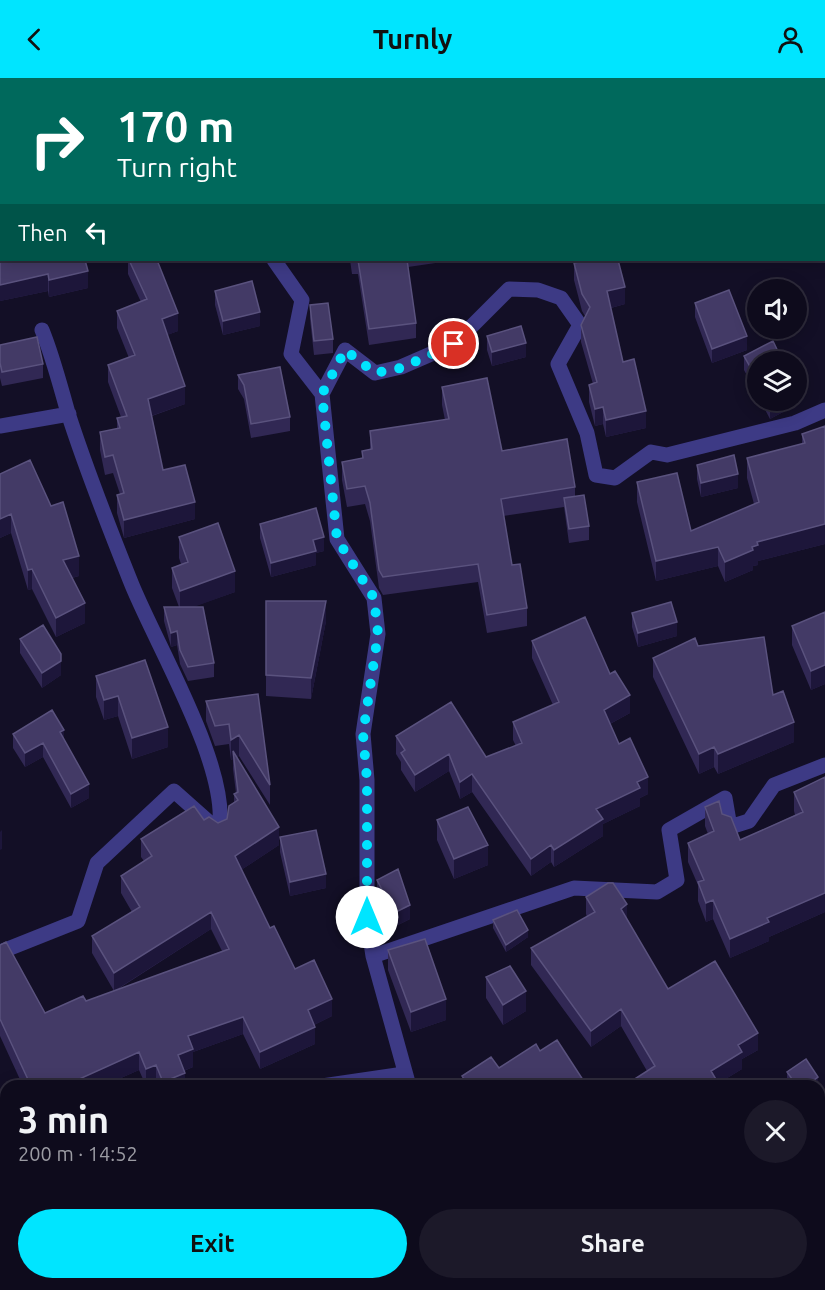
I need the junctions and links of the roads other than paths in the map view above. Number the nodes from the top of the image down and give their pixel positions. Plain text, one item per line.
1 (275, 261) edge
2 (42, 330) dead end
3 (322, 394) junction
4 (825, 410) edge
5 (69, 414) junction
6 (0, 426) edge
7 (825, 765) edge
8 (0, 952) edge
9 (373, 956) junction
10 (407, 1080) edge

1 - 3 street
2 - 5 street
3 - 4 street
3 - 9 street
5 - 6 street
5 - 8 street
7 - 9 street
9 - 10 street

